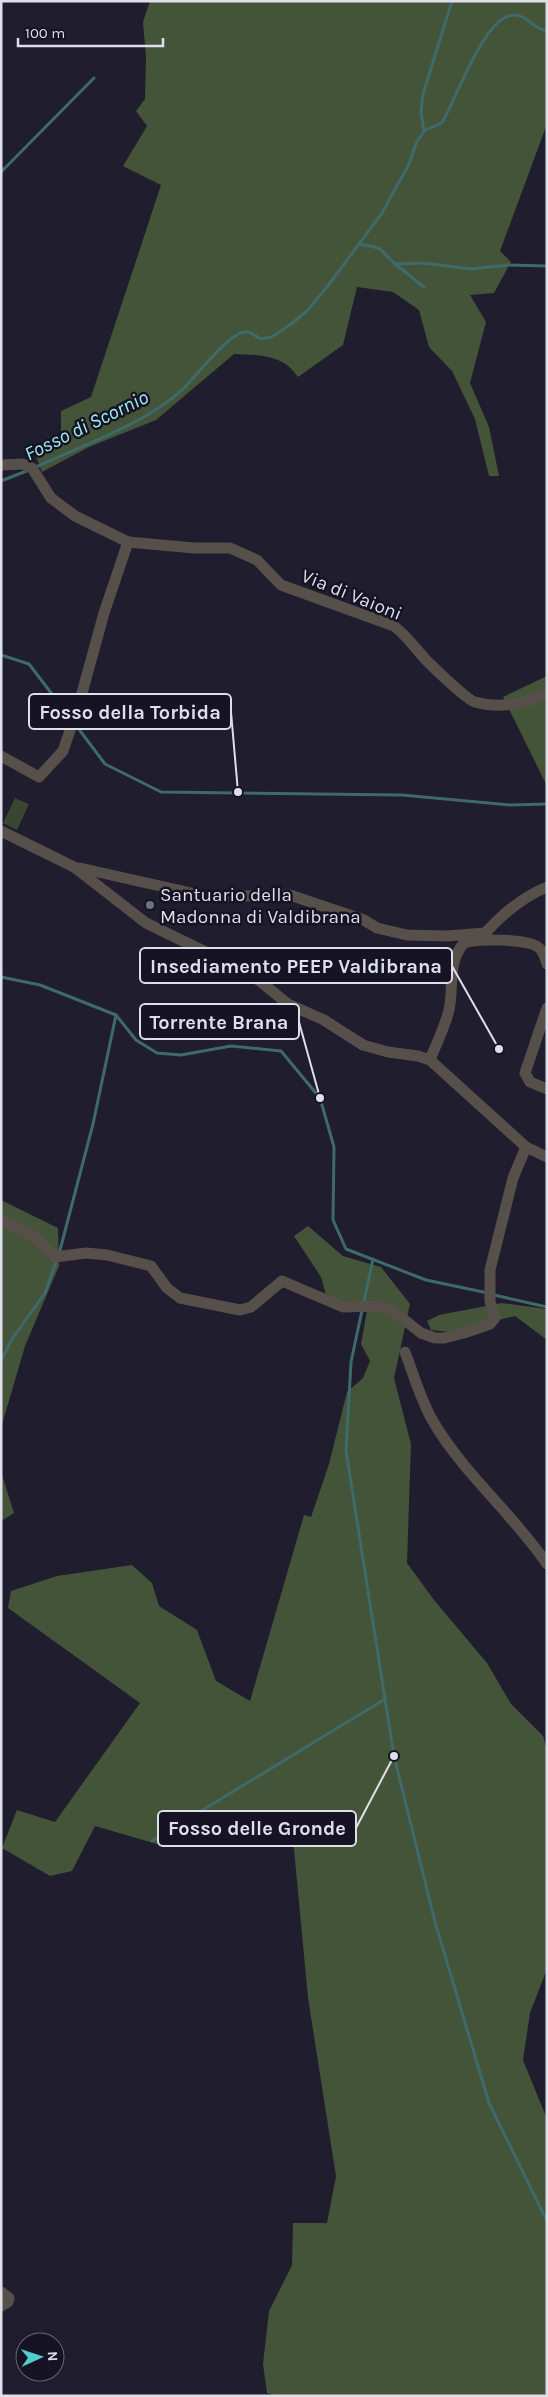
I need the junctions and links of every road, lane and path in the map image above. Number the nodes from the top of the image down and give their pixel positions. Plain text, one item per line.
1 (1, 465) edge
2 (128, 542) junction
3 (547, 693) edge
4 (1, 756) edge
5 (1, 831) edge
6 (74, 867) junction
7 (547, 887) edge
8 (482, 937) junction
9 (547, 964) edge
10 (547, 1008) edge
11 (430, 1060) junction
12 (547, 1089) edge
13 (526, 1147) junction
14 (547, 1157) edge
15 (1, 1220) edge
16 (405, 1352) dead end
17 (547, 1564) edge
18 (1, 2292) edge
19 (1, 2306) edge

1 - 2 street, Via di Vaioni
2 - 3 street, Via di Vaioni
2 - 4 street
5 - 6 street
6 - 8 street
6 - 11 street
7 - 8 street
8 - 9 street
8 - 11 street
10 - 12 street
11 - 13 street
13 - 14 street
13 - 15 street
16 - 17 street
18 - 19 street

